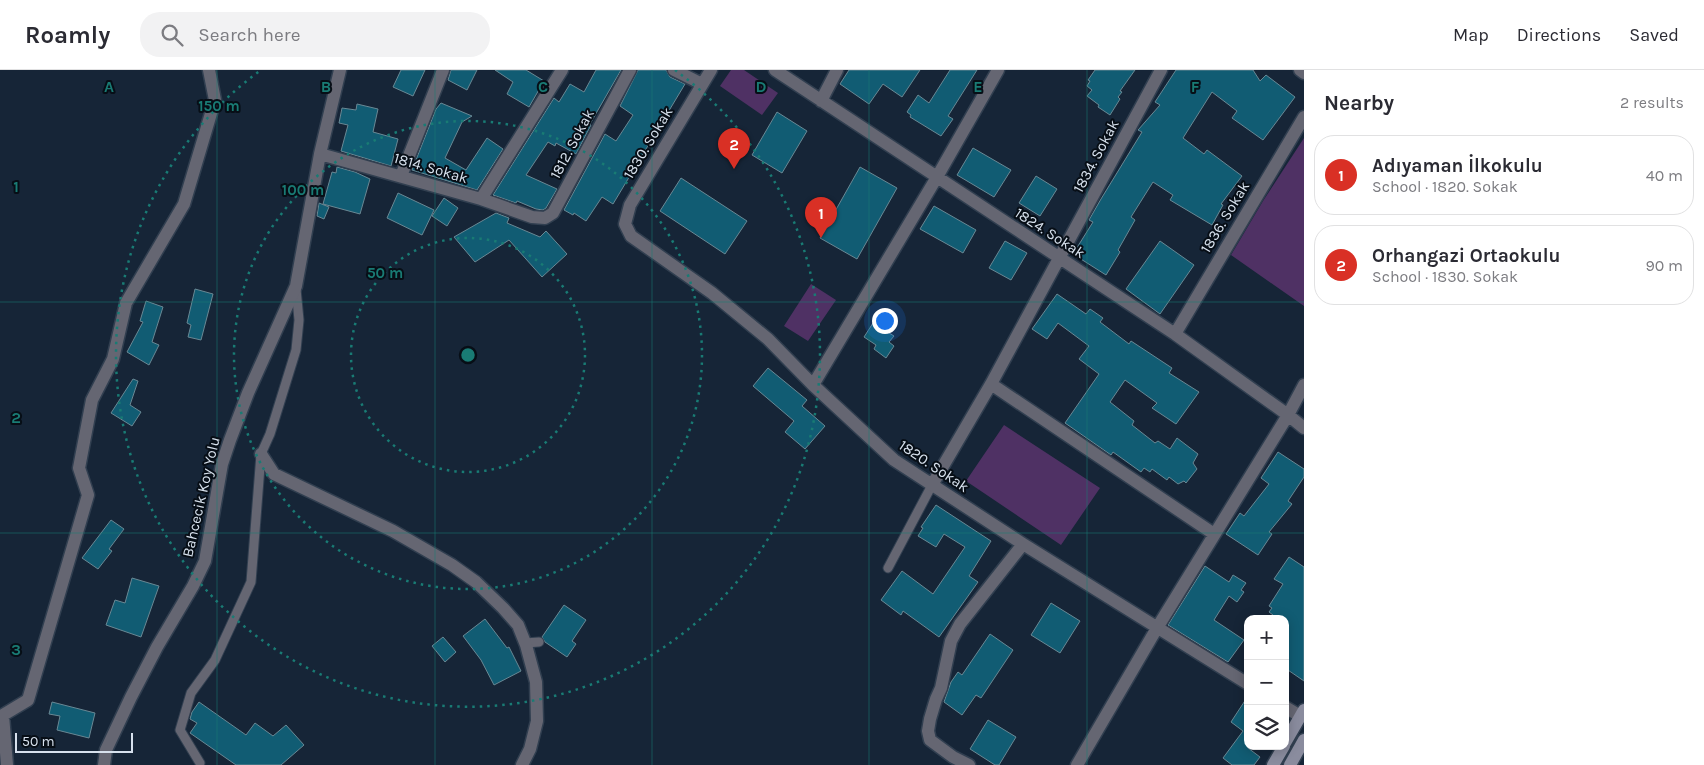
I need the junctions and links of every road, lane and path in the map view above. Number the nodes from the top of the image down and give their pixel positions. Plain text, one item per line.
1 (209, 70) edge
2 (340, 70) edge
3 (443, 70) edge
4 (562, 70) edge
5 (630, 70) edge
6 (674, 70) edge
7 (711, 70) edge
8 (775, 70) edge
9 (837, 70) edge
10 (998, 70) edge
11 (1161, 70) edge
12 (1300, 70) edge
13 (1304, 73) edge
14 (702, 84) junction
15 (821, 101) junction
16 (1304, 117) edge
17 (320, 154) junction
18 (401, 176) junction
19 (937, 177) junction
20 (480, 199) junction
21 (532, 217) joint
22 (631, 236) joint
23 (1060, 258) junction
24 (296, 286) junction
25 (1176, 334) junction
26 (991, 384) junction
27 (813, 385) junction
28 (1304, 385) edge
29 (1288, 415) junction
30 (1304, 428) edge
31 (261, 454) junction
32 (932, 485) junction
33 (1214, 534) junction
34 (1023, 544) junction
35 (888, 568) dead end
36 (1156, 628) junction
37 (539, 642) dead end
38 (525, 643) junction
39 (1244, 682) edge
40 (1289, 708) edge
41 (1302, 713) edge
42 (1289, 736) edge
43 (1304, 740) edge
44 (1281, 750) edge
45 (200, 763) dead end
46 (8, 765) edge
47 (104, 765) edge
48 (522, 765) edge
49 (969, 765) edge
50 (1077, 765) edge
51 (1273, 765) edge
52 (1290, 765) edge

1 - 46 street
2 - 17 street, Bahcecik Koy Yolu
3 - 18 street
4 - 20 street
5 - 21 street, 1812. Sokak
6 - 14 street
7 - 14 street, 1830. Sokak
8 - 15 street, 1824. Sokak
9 - 15 street
10 - 19 street
11 - 23 street, 1834. Sokak
12 - 13 street
14 - 22 street, 1830. Sokak
15 - 19 street, 1824. Sokak
16 - 25 street, 1836. Sokak
17 - 18 street, 1814. Sokak
17 - 24 street, Bahcecik Koy Yolu
18 - 20 street, 1814. Sokak
19 - 23 street, 1824. Sokak
19 - 27 street
20 - 21 street, 1814. Sokak
22 - 27 street, 1820. Sokak
23 - 25 street, 1824. Sokak
23 - 26 street, 1834. Sokak
24 - 31 lane
24 - 47 street, Bahcecik Koy Yolu
25 - 29 street, 1824. Sokak
26 - 32 street, 1834. Sokak
26 - 33 street
27 - 32 street, 1820. Sokak
28 - 29 street
29 - 30 street, 1824. Sokak
29 - 33 street
31 - 38 street
31 - 45 lane
32 - 34 street, 1820. Sokak
32 - 35 lane
33 - 36 street
34 - 36 street, 1820. Sokak
34 - 49 street
36 - 39 street, 1820. Sokak
36 - 50 street
37 - 38 lane
38 - 48 street
40 - 41 street
41 - 42 street
43 - 52 street
44 - 51 street

